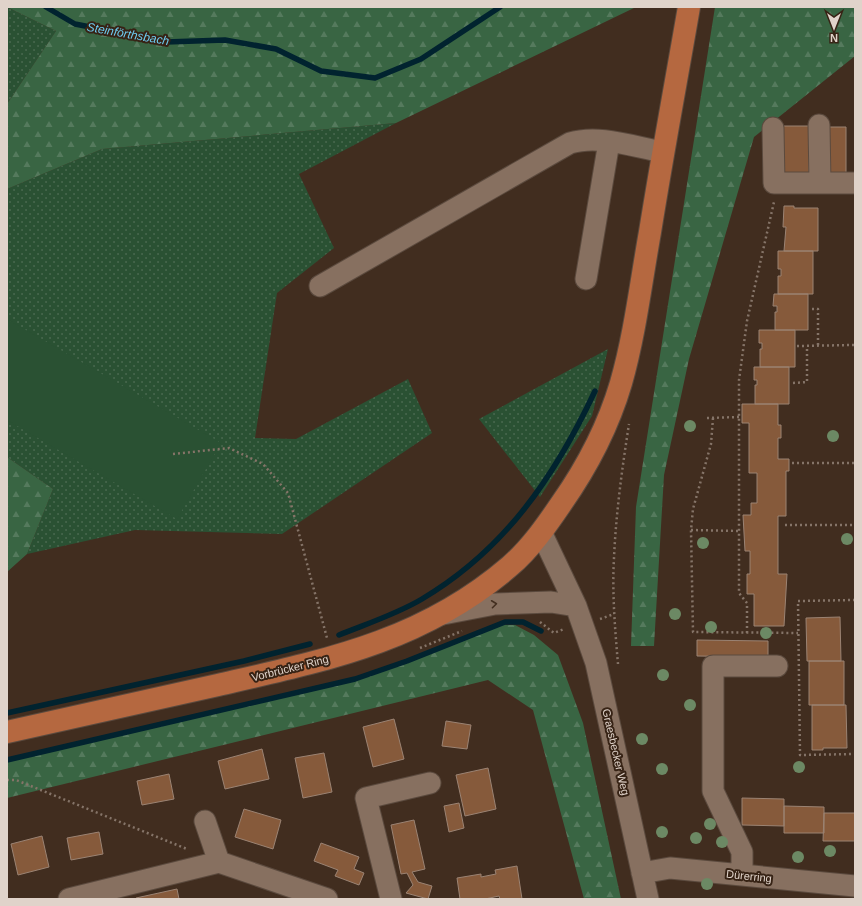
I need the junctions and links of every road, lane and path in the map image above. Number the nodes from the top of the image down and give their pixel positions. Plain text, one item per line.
1 (689, 7) edge
2 (819, 125) dead end
3 (773, 128) dead end
4 (609, 142) junction
5 (663, 152) junction
6 (820, 183) junction
7 (855, 183) edge
8 (774, 200) dead end
9 (586, 279) dead end
10 (320, 286) dead end
11 (812, 309) dead end
12 (797, 346) dead end
13 (807, 346) junction
14 (818, 346) junction
15 (854, 346) edge
16 (793, 383) dead end
17 (739, 417) junction
18 (708, 418) dead end
19 (712, 418) junction
20 (173, 454) dead end
21 (792, 463) dead end
22 (855, 463) edge
23 (785, 525) dead end
24 (855, 525) edge
25 (691, 530) junction
26 (739, 531) junction
27 (541, 532) junction
28 (855, 600) edge
29 (576, 606) junction
30 (442, 614) junction
31 (614, 614) dead end
32 (598, 620) dead end
33 (747, 633) junction
34 (798, 633) junction
35 (333, 658) junction
36 (777, 666) dead end
37 (7, 732) edge
38 (855, 754) edge
39 (7, 780) edge
40 (430, 783) dead end
41 (205, 821) dead end
42 (190, 850) dead end
43 (219, 862) junction
44 (642, 873) junction
45 (742, 875) junction
46 (855, 886) edge
47 (314, 897) edge
48 (69, 899) edge
49 (391, 899) edge
50 (648, 899) edge

1 - 5 main road, Vorbrücker Ring
2 - 6 street
3 - 6 street
4 - 5 street
4 - 9 street
4 - 10 street
5 - 27 main road, Vorbrücker Ring
6 - 7 street
8 - 17 path
11 - 14 path
12 - 13 path
13 - 14 path
13 - 16 path
14 - 15 path
17 - 19 path
17 - 26 path
18 - 19 path
19 - 25 path
20 - 35 path
21 - 22 path
23 - 24 path
25 - 26 path
25 - 33 path
26 - 33 path
27 - 29 street, Graesbecker Weg
27 - 30 main road, Vorbrücker Ring
28 - 34 path
30 -> 29 street
29 - 44 street, Graesbecker Weg
30 - 35 main road, Vorbrücker Ring
31 - 32 path
33 - 34 path
34 - 38 path
35 - 37 main road, Vorbrücker Ring
36 - 45 street
39 - 42 path
40 - 49 street
41 - 43 street
43 - 47 street
43 - 48 street
44 - 45 street, Dürerring
44 - 50 street, Graesbecker Weg
45 - 46 street, Dürerring

